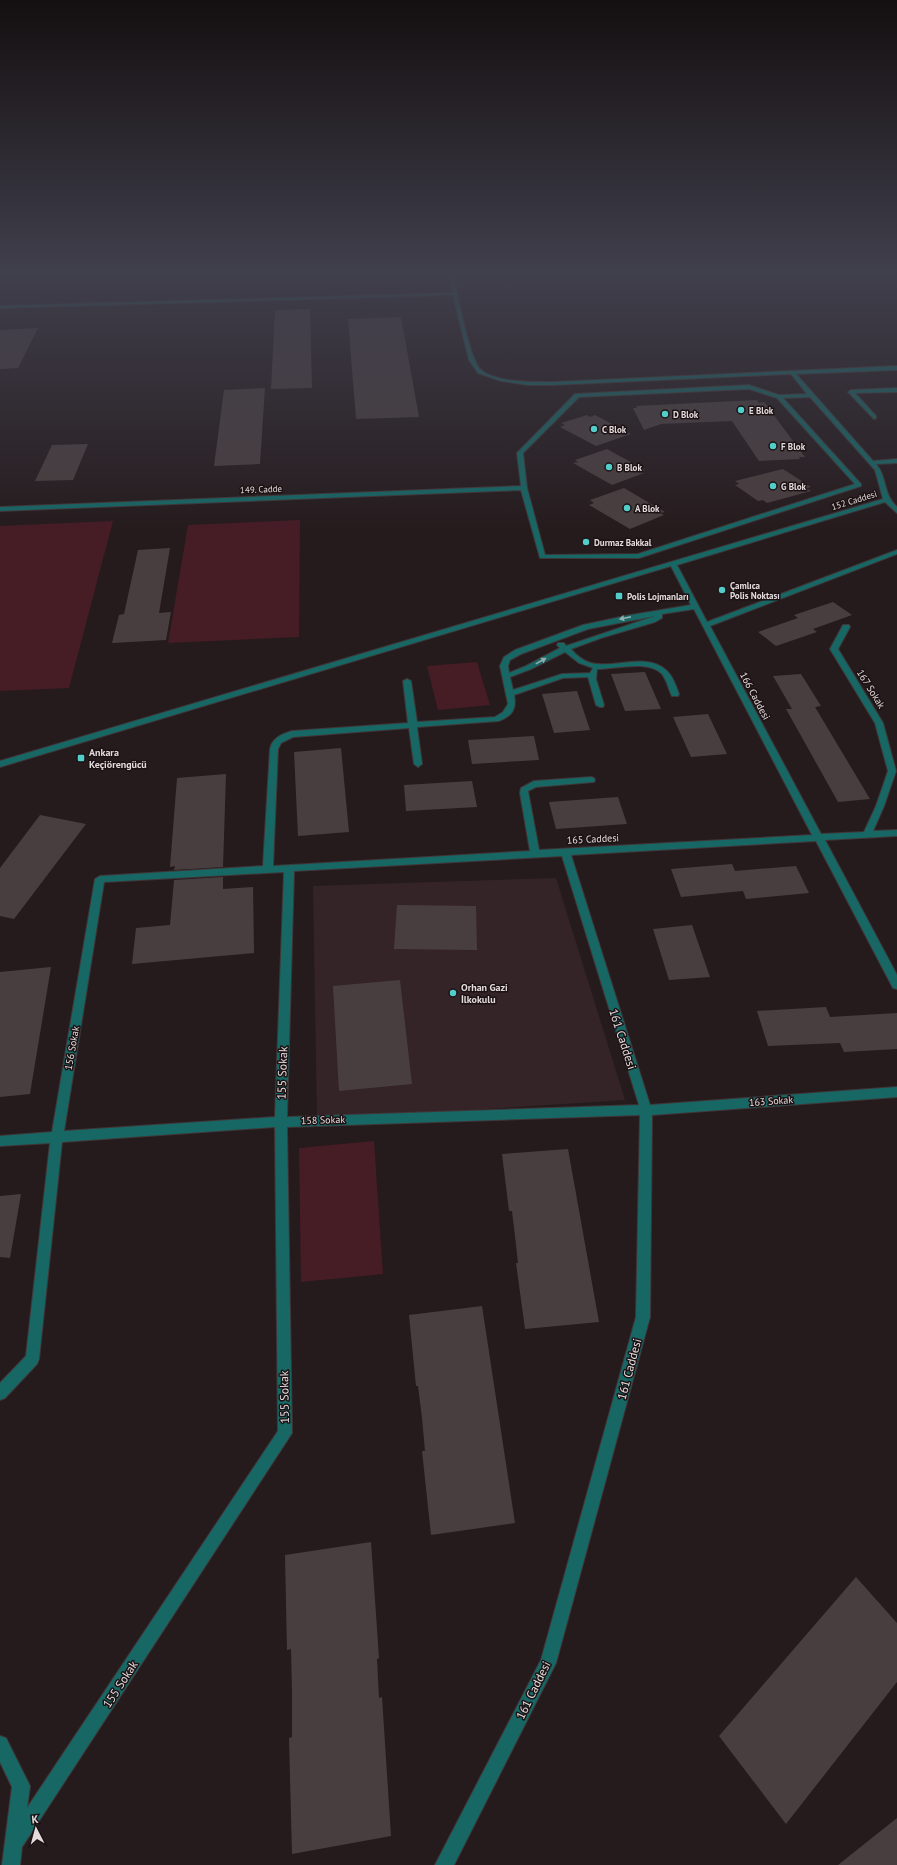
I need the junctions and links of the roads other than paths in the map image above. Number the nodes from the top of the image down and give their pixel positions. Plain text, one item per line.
1 (472, 357) edge
2 (897, 368) edge
3 (793, 374) junction
4 (897, 390) edge
5 (811, 395) junction
6 (779, 398) junction
7 (874, 417) dead end
8 (897, 461) edge
9 (872, 463) junction
10 (524, 488) junction
11 (886, 500) junction
12 (0, 509) edge
13 (897, 511) edge
14 (897, 552) edge
15 (673, 564) junction
16 (695, 607) junction
17 (664, 612) junction
18 (705, 625) junction
19 (846, 627) dead end
20 (554, 638) junction
21 (566, 649) junction
22 (596, 667) junction
23 (591, 675) junction
24 (505, 676) junction
25 (407, 681) dead end
26 (510, 694) junction
27 (675, 694) dead end
28 (600, 705) dead end
29 (412, 726) junction
30 (0, 764) edge
31 (418, 764) dead end
32 (591, 780) dead end
33 (897, 833) edge
34 (867, 834) junction
35 (818, 838) junction
36 (564, 852) junction
37 (535, 853) junction
38 (289, 868) junction
39 (268, 869) junction
40 (897, 984) edge
41 (897, 1092) edge
42 (646, 1110) junction
43 (281, 1122) junction
44 (57, 1137) junction
45 (0, 1141) edge
46 (0, 1393) edge
47 (0, 1744) edge
48 (13, 1846) junction
49 (11, 1865) edge
50 (444, 1865) edge

1 - 3 street
2 - 3 street
3 - 5 street, 152 Caddesi
4 - 7 street
5 - 6 street
5 - 9 street, 152 Caddesi
6 - 10 street
6 - 10 street
8 - 9 street
9 - 11 street, 152 Caddesi
10 - 12 street, 149. Cadde
11 - 13 street
11 - 15 street, 152 Caddesi
14 - 18 street
15 - 16 street, 166 Caddesi
15 - 30 street, 152 Caddesi
16 - 17 street
16 - 18 street, 166 Caddesi
17 -> 20 street
17 - 21 street
18 - 35 street, 166 Caddesi
19 - 34 street, 167 Sokak
20 - 21 street
20 - 24 street
21 - 22 street
24 -> 21 street
22 - 23 street
22 - 27 street
23 - 26 street
23 - 28 street
24 - 26 street
25 - 29 street
26 - 29 street
29 - 31 street
29 - 39 street
32 - 37 street
33 - 34 street, 165 Caddesi
34 - 35 street, 165 Caddesi
35 - 36 street, 165 Caddesi
35 - 40 street, 166 Caddesi
36 - 37 street, 165 Caddesi
36 - 42 street, 161 Caddesi
37 - 38 street, 165 Caddesi
38 - 39 street, 156 Sokak
38 - 43 street, 155 Sokak
39 - 44 street, 156 Sokak
41 - 42 street, 163 Sokak
42 - 43 street, 158 Sokak
42 - 50 street, 161 Caddesi
43 - 44 street, 158 Sokak
43 - 48 street, 155 Sokak
44 - 45 street, 158 Sokak
44 - 46 street, 156 Sokak
47 - 48 street
48 - 49 street

